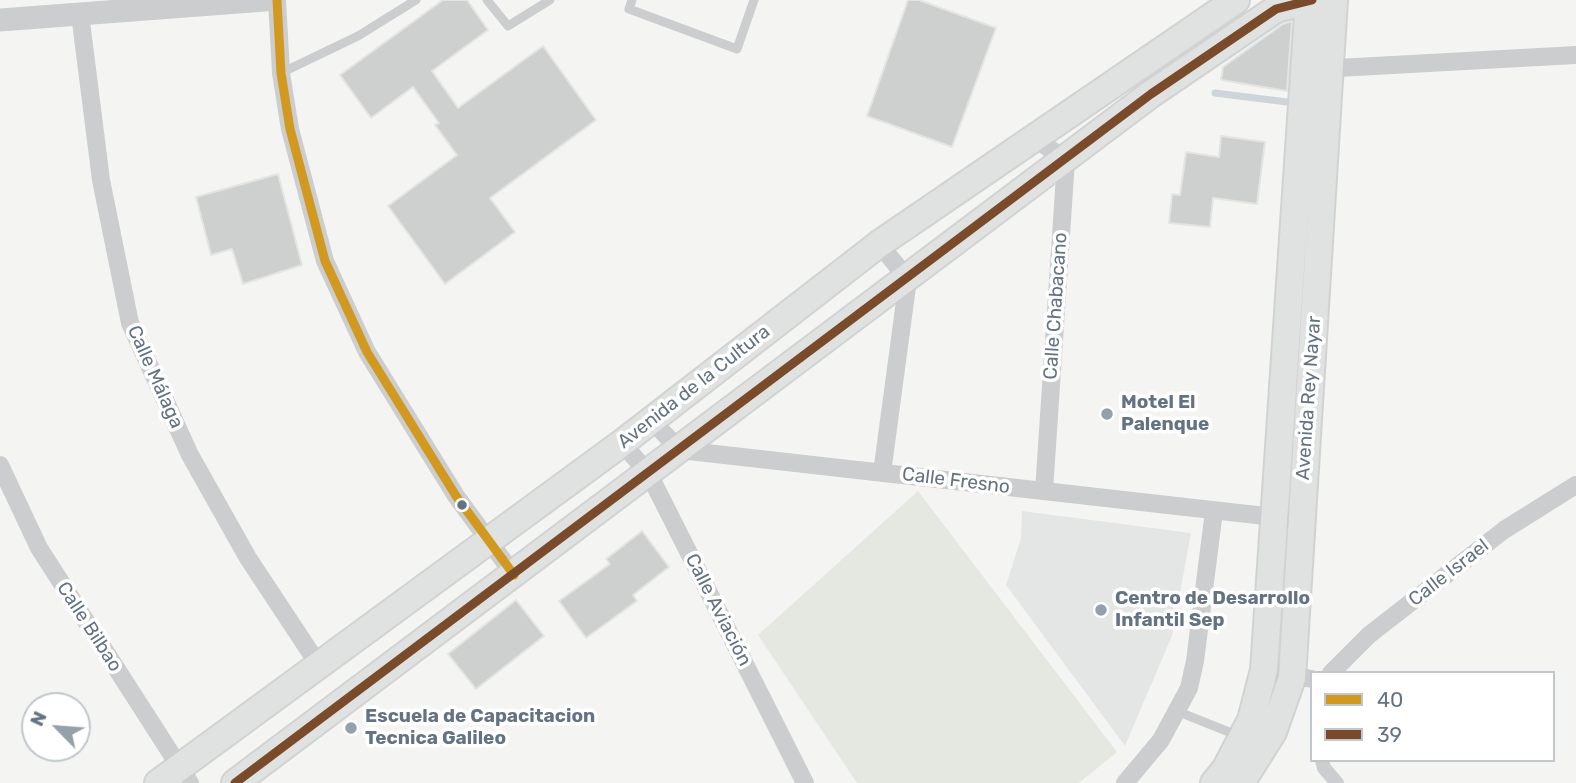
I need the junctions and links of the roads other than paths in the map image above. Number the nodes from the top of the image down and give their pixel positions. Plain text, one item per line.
1 (265, 0) edge
2 (277, 0) edge
3 (416, 0) edge
4 (487, 0) edge
5 (550, 0) edge
6 (632, 0) edge
7 (754, 0) edge
8 (1236, 0) edge
9 (1316, 0) edge
10 (1273, 4) edge
11 (80, 14) junction
12 (1204, 19) junction
13 (0, 20) edge
14 (1220, 47) junction
15 (1576, 55) edge
16 (1318, 69) junction
17 (281, 73) junction
18 (1033, 137) junction
19 (1066, 160) junction
20 (879, 244) junction
21 (908, 279) junction
22 (651, 419) junction
23 (622, 443) junction
24 (680, 450) junction
25 (0, 465) edge
26 (882, 473) junction
27 (649, 474) junction
28 (1576, 485) edge
29 (1044, 491) junction
30 (1214, 511) junction
31 (1274, 517) junction
32 (1301, 520) junction
33 (488, 538) junction
34 (514, 575) junction
35 (318, 664) junction
36 (1264, 670) junction
37 (1333, 671) edge
38 (1302, 678) edge
39 (1179, 712) junction
40 (1242, 737) junction
41 (1322, 762) edge
42 (176, 778) edge
43 (235, 783) edge
44 (805, 783) edge
45 (1125, 783) edge
46 (1214, 783) edge
47 (1241, 783) edge
48 (1337, 783) edge

1 - 11 street
2 - 17 street
3 - 17 lane
4 - 5 lane
6 - 7 lane
8 - 12 main road, Avenida de la Cultura
9 - 10 main road
9 - 16 main road, Avenida Rey Nayar
10 - 14 main road
11 - 13 street
11 - 35 street, Calle Málaga
12 - 14 main road
12 - 18 main road, Avenida de la Cultura
14 - 19 main road
15 - 16 street
16 - 31 main road, Avenida Rey Nayar
16 - 32 main road, Avenida Rey Nayar
17 - 33 street
18 - 19 street
18 - 20 main road, Avenida de la Cultura
19 - 21 main road
19 - 29 street, Calle Chabacano
20 - 21 street
20 - 22 main road, Avenida de la Cultura
21 - 24 main road
21 - 26 street
22 - 23 main road, Avenida de la Cultura
22 - 24 street
23 - 27 street, Calle Aviación
23 - 33 main road, Avenida de la Cultura
24 - 26 street, Calle Fresno
24 - 27 main road
25 - 42 street, Calle Bilbao
26 - 29 street, Calle Fresno
27 - 34 main road
27 - 44 street, Calle Aviación
28 - 37 street, Calle Israel
29 - 30 street, Calle Fresno
30 - 31 street, Calle Fresno
30 - 39 street
31 - 32 street, Calle Fresno
31 - 36 main road, Avenida Rey Nayar
32 - 38 main road, Avenida Rey Nayar
33 - 34 street
33 - 35 main road, Avenida de la Cultura
34 - 43 main road
35 - 42 main road, Avenida de la Cultura
36 - 38 street
36 - 40 main road, Avenida Rey Nayar
38 - 47 main road, Avenida Rey Nayar
39 - 40 lane
39 - 45 street
40 - 46 main road, Avenida Rey Nayar
41 - 48 street

